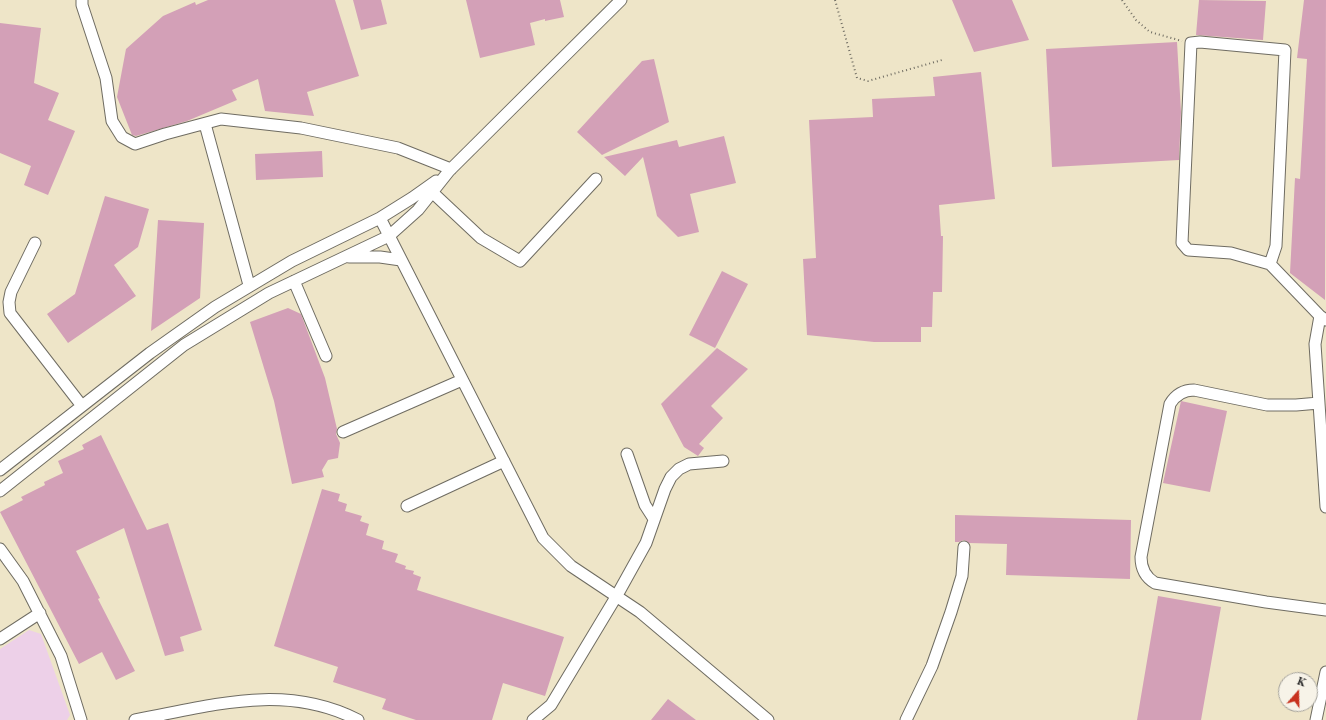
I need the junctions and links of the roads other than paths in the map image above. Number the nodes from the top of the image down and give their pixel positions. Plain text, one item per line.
1 (82, 0) edge
2 (621, 0) edge
3 (205, 124) junction
4 (450, 170) junction
5 (596, 179) dead end
6 (432, 192) junction
7 (380, 218) junction
8 (389, 236) junction
9 (35, 243) dead end
10 (345, 257) junction
11 (401, 260) junction
12 (1270, 264) junction
13 (294, 281) junction
14 (250, 285) junction
15 (1323, 318) edge
16 (326, 356) dead end
17 (462, 380) junction
18 (1319, 403) junction
19 (82, 406) junction
20 (343, 432) dead end
21 (627, 454) dead end
22 (504, 461) junction
23 (723, 461) dead end
24 (0, 470) edge
25 (0, 492) edge
26 (407, 506) dead end
27 (1326, 507) edge
28 (654, 519) junction
29 (964, 547) dead end
30 (0, 549) edge
31 (616, 597) junction
32 (1326, 610) edge
33 (40, 613) junction
34 (0, 639) edge
35 (1326, 672) edge
36 (81, 720) edge
37 (135, 720) edge
38 (358, 720) edge
39 (533, 720) edge
40 (768, 720) edge
41 (906, 720) edge
42 (1316, 720) edge

1 - 3 street
2 - 4 street
3 - 4 street
3 - 14 street
4 - 6 street
4 - 7 street
5 - 6 street
6 - 8 street
7 - 8 street
7 - 14 street
8 - 10 street
8 - 11 street
9 - 19 street
10 - 11 street
10 - 13 street
11 - 17 street
12 - 12 street
12 - 15 street
13 - 16 street
13 - 25 street
14 - 19 street
15 - 18 street
17 - 20 street
17 - 22 street
18 - 27 street
18 - 32 street
19 - 24 street
21 - 28 street
22 - 26 street
22 - 31 street
23 - 28 street
28 - 31 street
29 - 41 street
30 - 33 street
31 - 39 street
31 - 40 street
33 - 34 street
33 - 36 street
35 - 42 street
37 - 38 street

